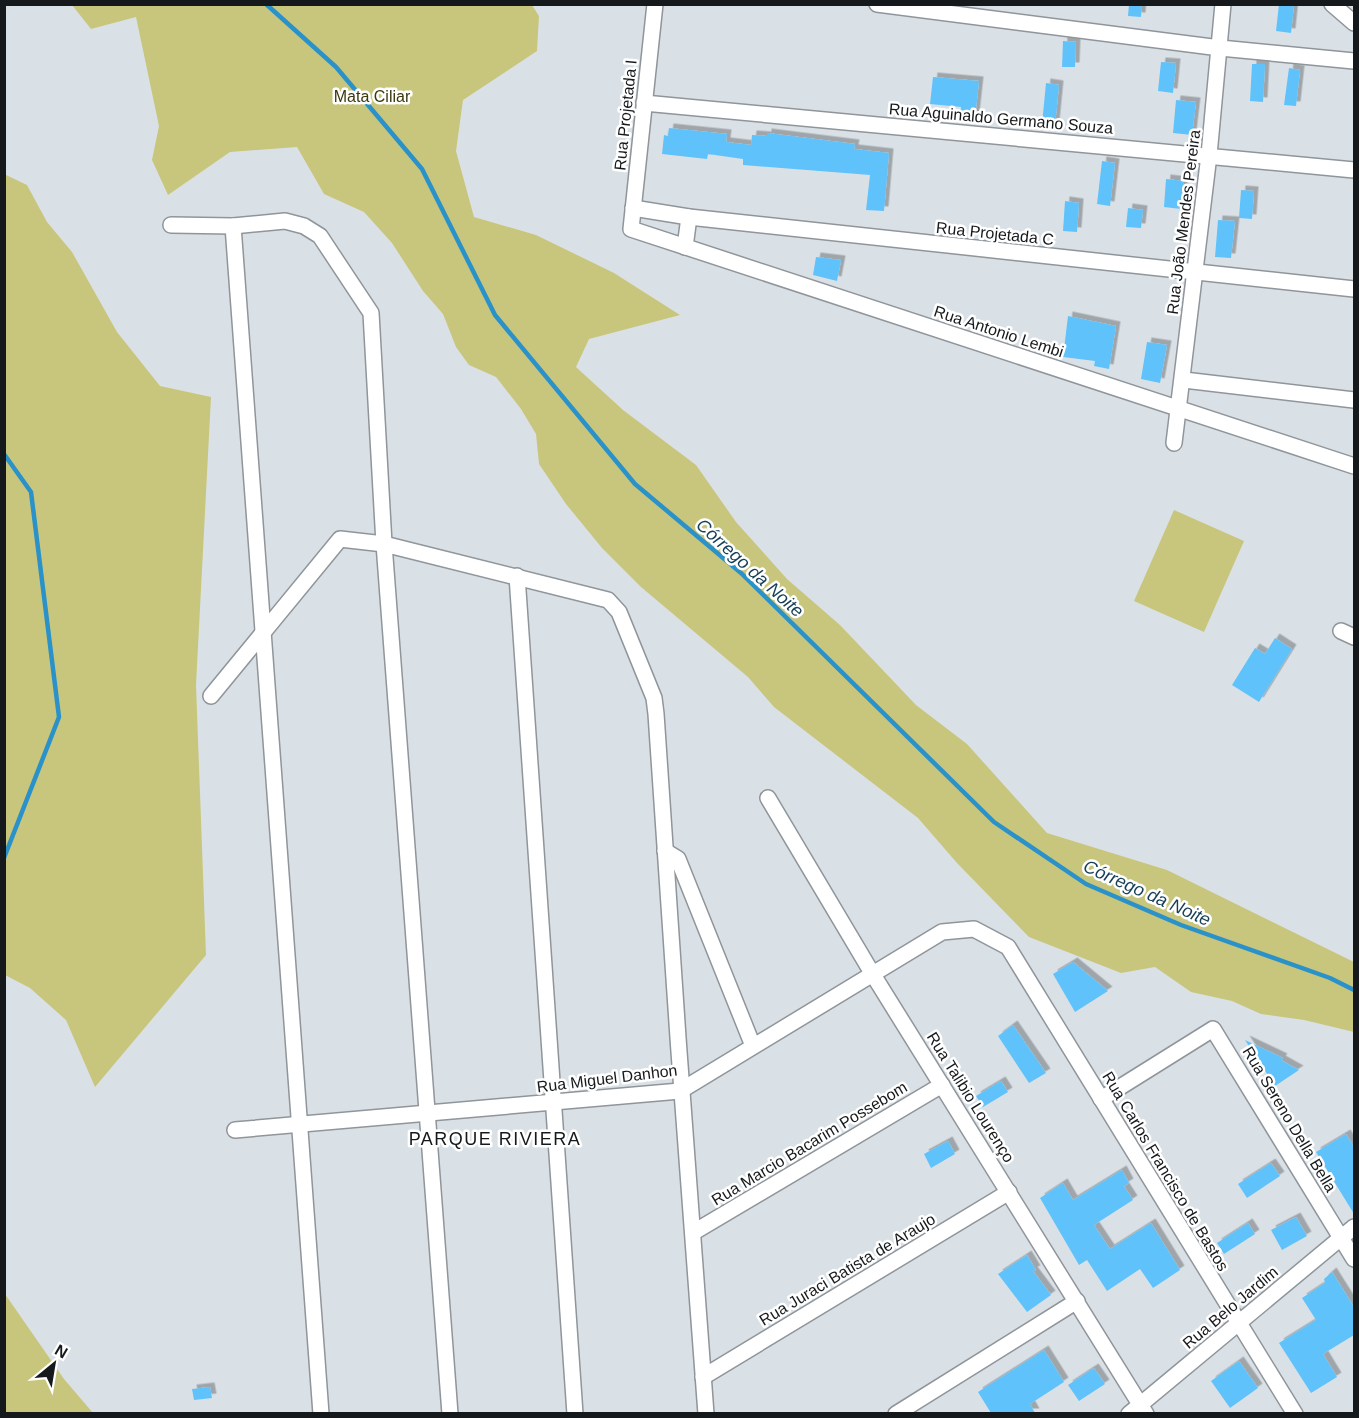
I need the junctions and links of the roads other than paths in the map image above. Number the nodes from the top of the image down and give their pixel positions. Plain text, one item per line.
1 (655, 4) edge
2 (877, 4) edge
3 (1223, 4) edge
4 (1332, 4) edge
5 (1354, 23) edge
6 (1220, 48) junction
7 (1354, 61) edge
8 (644, 103) junction
9 (1209, 155) junction
10 (1354, 170) edge
11 (633, 208) junction
12 (689, 217) junction
13 (171, 225) dead end
14 (233, 226) junction
15 (632, 229) joint
16 (685, 247) junction
17 (1195, 273) junction
18 (1354, 289) edge
19 (1184, 380) junction
20 (1354, 400) edge
21 (1180, 409) junction
22 (1174, 443) dead end
23 (1354, 466) edge
24 (384, 544) junction
25 (517, 576) junction
26 (265, 630) junction
27 (211, 696) dead end
28 (768, 798) dead end
29 (665, 851) junction
30 (1008, 947) joint
31 (872, 973) junction
32 (753, 1046) junction
33 (942, 1085) junction
34 (680, 1091) junction
35 (1101, 1099) junction
36 (552, 1103) junction
37 (427, 1113) junction
38 (300, 1125) junction
39 (235, 1130) dead end
40 (1009, 1192) junction
41 (1354, 1227) edge
42 (694, 1232) junction
43 (1341, 1238) junction
44 (1354, 1259) edge
45 (1077, 1301) junction
46 (1238, 1324) junction
47 (703, 1377) junction
48 (1138, 1410) edge
49 (321, 1413) edge
50 (450, 1413) edge
51 (575, 1413) edge
52 (706, 1413) edge
53 (896, 1413) edge
54 (1295, 1413) edge

1 - 8 street, Rua Projetada I
2 - 6 street
3 - 6 street, Rua João Mendes Pereira
4 - 5 street
6 - 7 street
6 - 9 street, Rua João Mendes Pereira
8 - 9 street, Rua Aguinaldo Germano Souza
8 - 11 street, Rua Projetada I
9 - 10 street, Rua Aguinaldo Germano Souza
9 - 17 street, Rua João Mendes Pereira
11 - 12 street, Rua Projetada C
11 - 15 street, Rua Projetada I
12 - 16 street
12 - 17 street, Rua Projetada C
13 - 14 street
14 - 24 street
14 - 26 street
15 - 16 street, Rua Antonio Lembi
16 - 21 street, Rua Antonio Lembi
17 - 18 street, Rua Projetada C
17 - 19 street, Rua João Mendes Pereira
19 - 20 street
19 - 21 street, Rua João Mendes Pereira
21 - 22 street, Rua João Mendes Pereira
21 - 23 street, Rua Antonio Lembi
24 - 25 street
24 - 26 street
24 - 37 street
25 - 29 street
25 - 36 street
26 - 27 street
26 - 38 street
28 - 31 street, Rua Talibio Lourenço
29 - 32 street
29 - 34 street
30 - 31 street, Rua Miguel Danhon
30 - 35 street, Rua Carlos Francisco de Bastos
31 - 32 street, Rua Miguel Danhon
31 - 33 street, Rua Talibio Lourenço
32 - 34 street, Rua Miguel Danhon
33 - 40 street, Rua Talibio Lourenço
33 - 42 street, Rua Marcio Bacarim Possebom
34 - 36 street, Rua Miguel Danhon
34 - 42 street
35 - 43 street, Rua Sereno Della Bella
35 - 46 street, Rua Carlos Francisco de Bastos
36 - 37 street, Rua Miguel Danhon
36 - 51 street
37 - 38 street, Rua Miguel Danhon
37 - 50 street
38 - 39 street, Rua Miguel Danhon
38 - 49 street
40 - 45 street, Rua Talibio Lourenço
40 - 47 street, Rua Juraci Batista de Araujo
41 - 43 street, Rua Belo Jardim
42 - 47 street
43 - 44 street, Rua Sereno Della Bella
43 - 46 street, Rua Belo Jardim
45 - 48 street, Rua Talibio Lourenço
45 - 53 street
46 - 48 street, Rua Belo Jardim
46 - 54 street, Rua Carlos Francisco de Bastos
47 - 52 street

